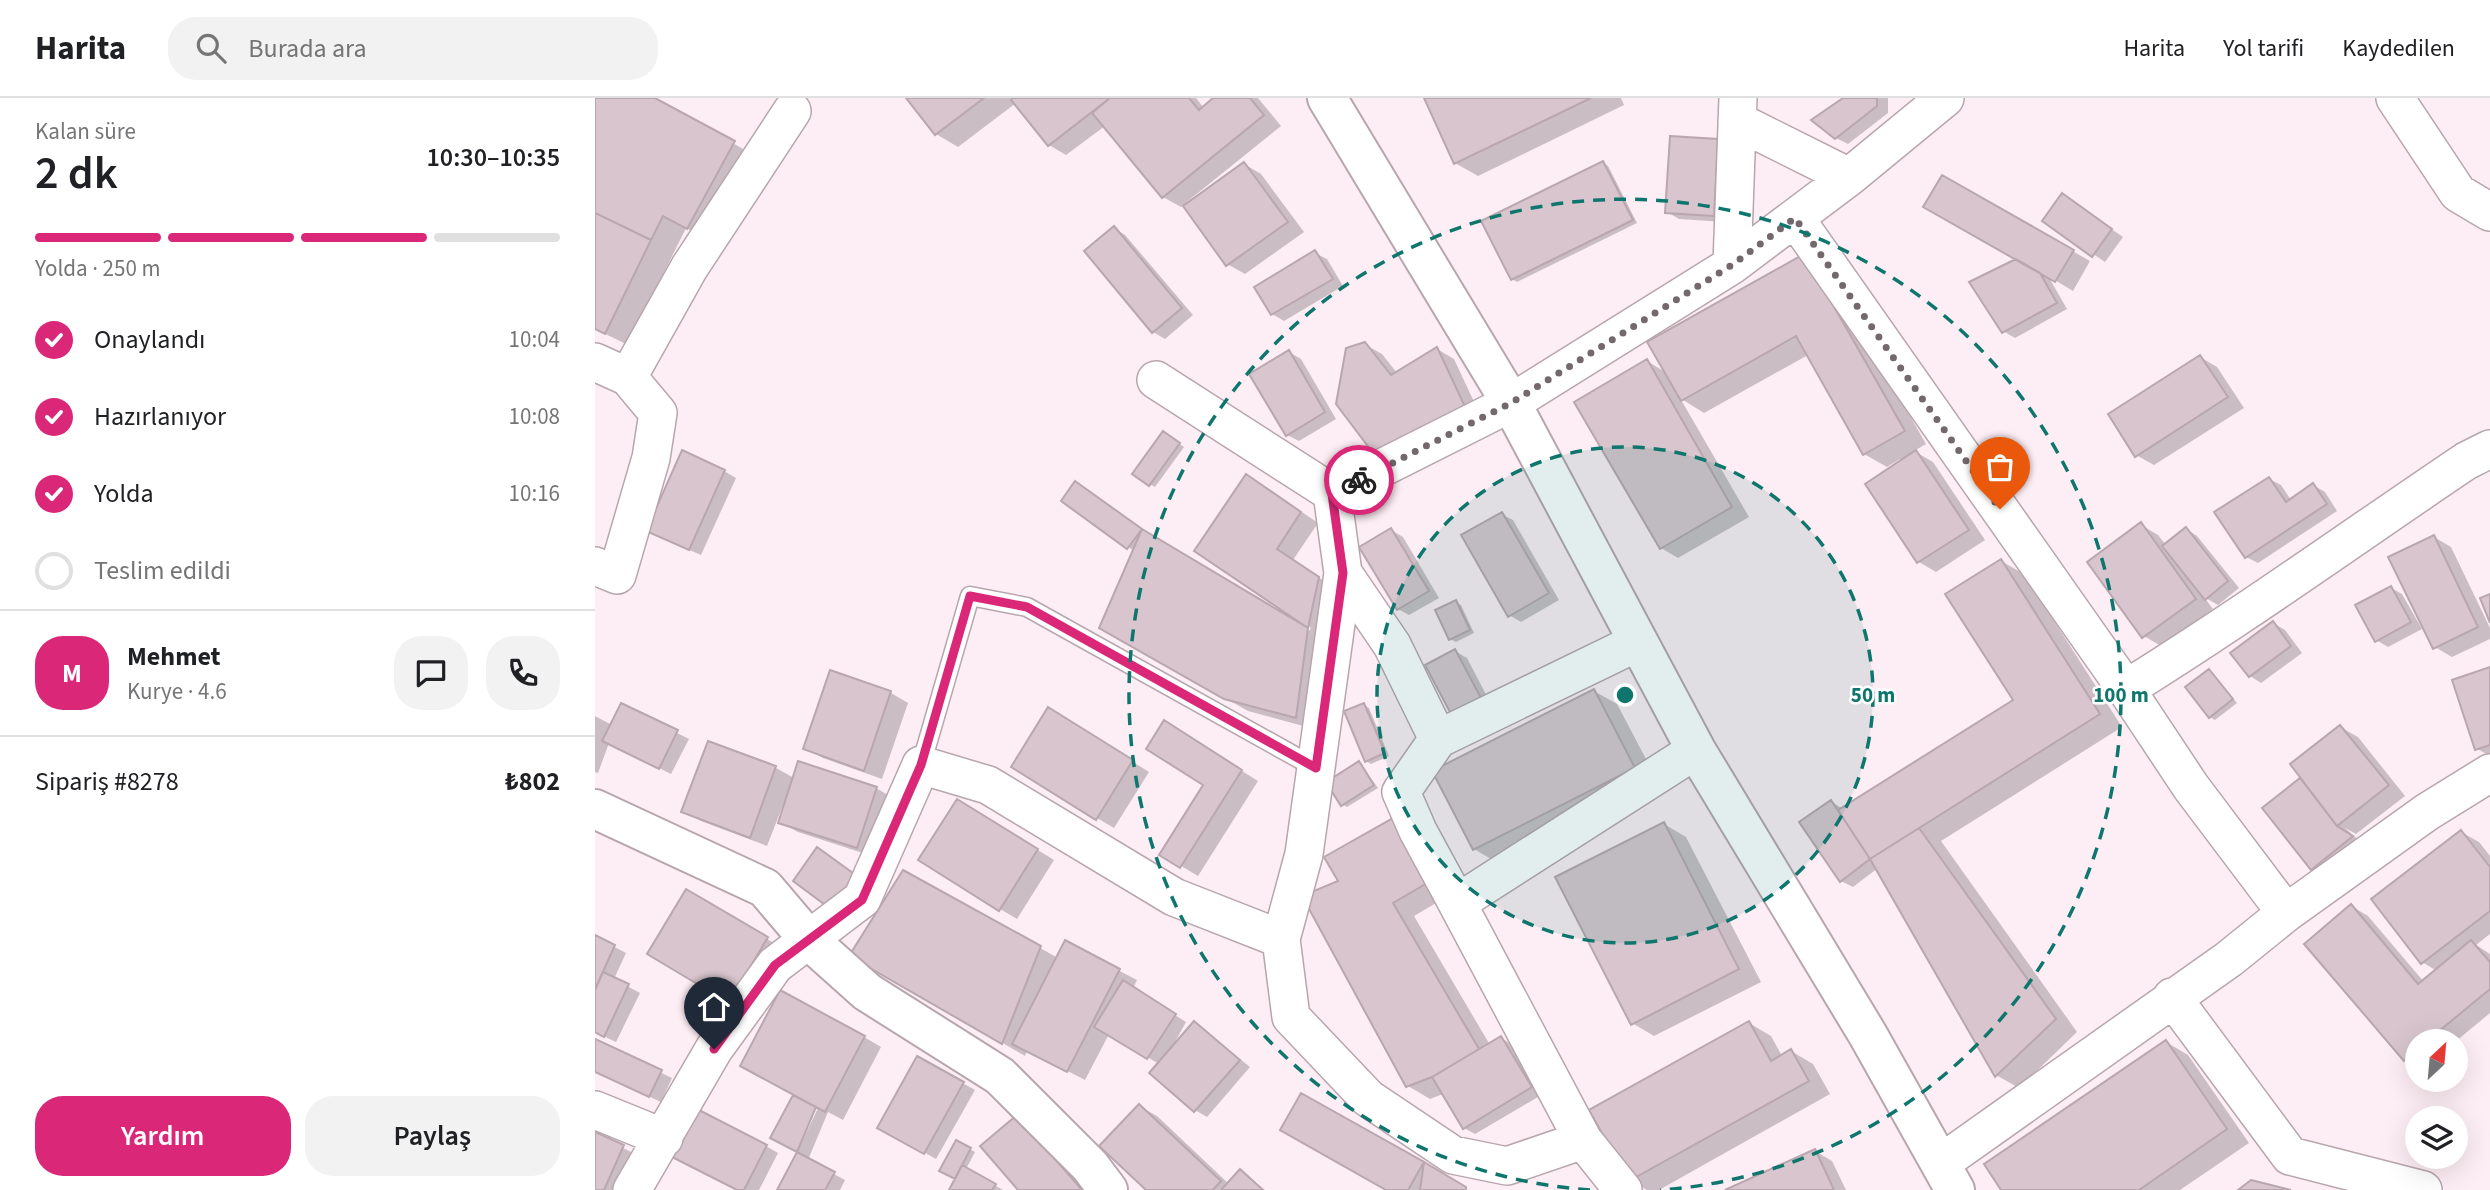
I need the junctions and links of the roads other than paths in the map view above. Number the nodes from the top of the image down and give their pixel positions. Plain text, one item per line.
1 (1327, 98) edge
2 (1945, 98) edge
3 (2395, 98) edge
4 (787, 102) edge
5 (1738, 110) edge
6 (1849, 177) junction
7 (2490, 212) edge
8 (1795, 218) junction
9 (1732, 265) junction
10 (595, 362) edge
11 (628, 377) junction
12 (1156, 380) dead end
13 (1511, 403) junction
14 (2490, 449) edge
15 (1332, 494) junction
16 (595, 566) edge
17 (1343, 573) junction
18 (1638, 642) junction
19 (2126, 689) junction
20 (1438, 739) junction
21 (1696, 750) junction
22 (921, 765) junction
23 (1316, 768) junction
24 (2490, 774) edge
25 (595, 809) edge
26 (1457, 903) junction
27 (2286, 913) junction
28 (1281, 939) junction
29 (810, 941) junction
30 (2172, 997) junction
31 (595, 1110) edge
32 (664, 1138) junction
33 (1583, 1140) junction
34 (1948, 1177) edge
35 (632, 1190) edge
36 (1108, 1190) edge
37 (1623, 1190) edge
38 (2423, 1190) edge

1 - 13 main road
2 - 6 street
3 - 7 street
4 - 11 street
5 - 6 street
5 - 9 street
6 - 8 street
8 - 9 street
8 - 19 street
9 - 13 street
10 - 11 street
11 - 16 street
12 - 15 street
13 - 15 street
13 - 18 main road
14 - 19 street
15 - 17 street
17 - 20 street
17 - 23 street
18 - 20 street
18 - 21 main road
19 - 27 street
20 - 26 street
21 - 26 street
21 - 34 main road
22 - 23 lane
22 - 28 street
22 - 29 street
23 - 28 street
24 - 27 street
25 - 29 main road
26 - 33 street
27 - 30 street
28 - 33 street
29 - 32 street
29 - 36 main road
30 - 34 street
30 - 38 street
31 - 32 street
32 - 35 street
33 - 37 street

